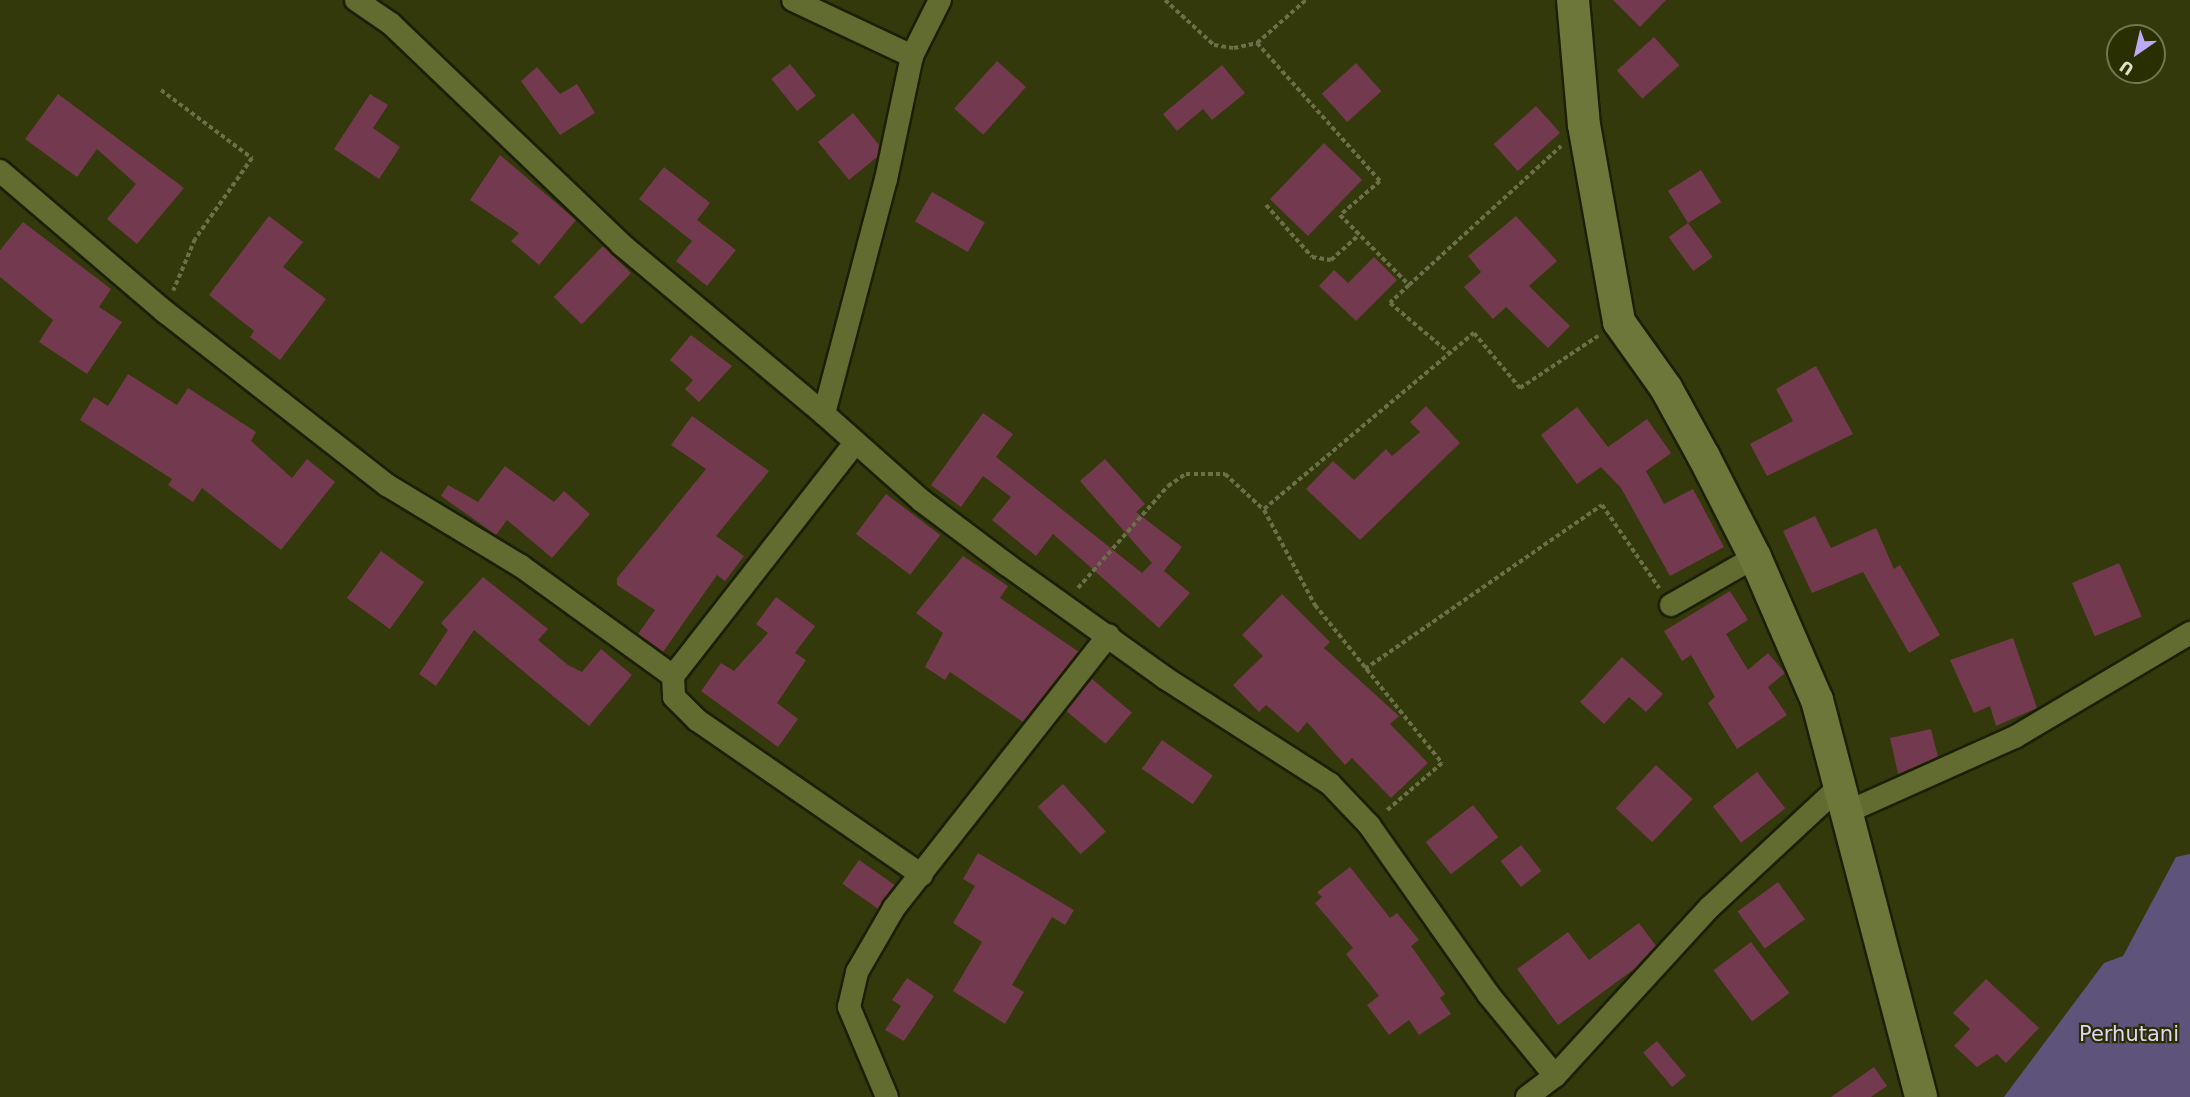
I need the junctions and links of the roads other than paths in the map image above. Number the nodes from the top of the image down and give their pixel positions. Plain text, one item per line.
1 (356, 0) edge
2 (793, 0) edge
3 (940, 0) edge
4 (1573, 0) edge
5 (912, 56) junction
6 (0, 171) edge
7 (824, 414) junction
8 (854, 444) junction
9 (1755, 557) junction
10 (1671, 605) road end
11 (2190, 633) edge
12 (1109, 635) junction
13 (673, 676) junction
14 (1842, 800) junction
15 (922, 875) junction
16 (1555, 1076) junction
17 (887, 1097) edge
18 (1527, 1097) edge
19 (1921, 1097) edge

1 - 7 street
2 - 5 street
3 - 5 street
4 - 9 street
5 - 7 street
6 - 13 street
7 - 8 street
8 - 12 street
8 - 13 street
9 - 10 street
9 - 14 street
11 - 14 street
12 - 15 street
12 - 16 street
13 - 15 street
14 - 16 street
14 - 19 street
15 - 17 street
16 - 18 street

